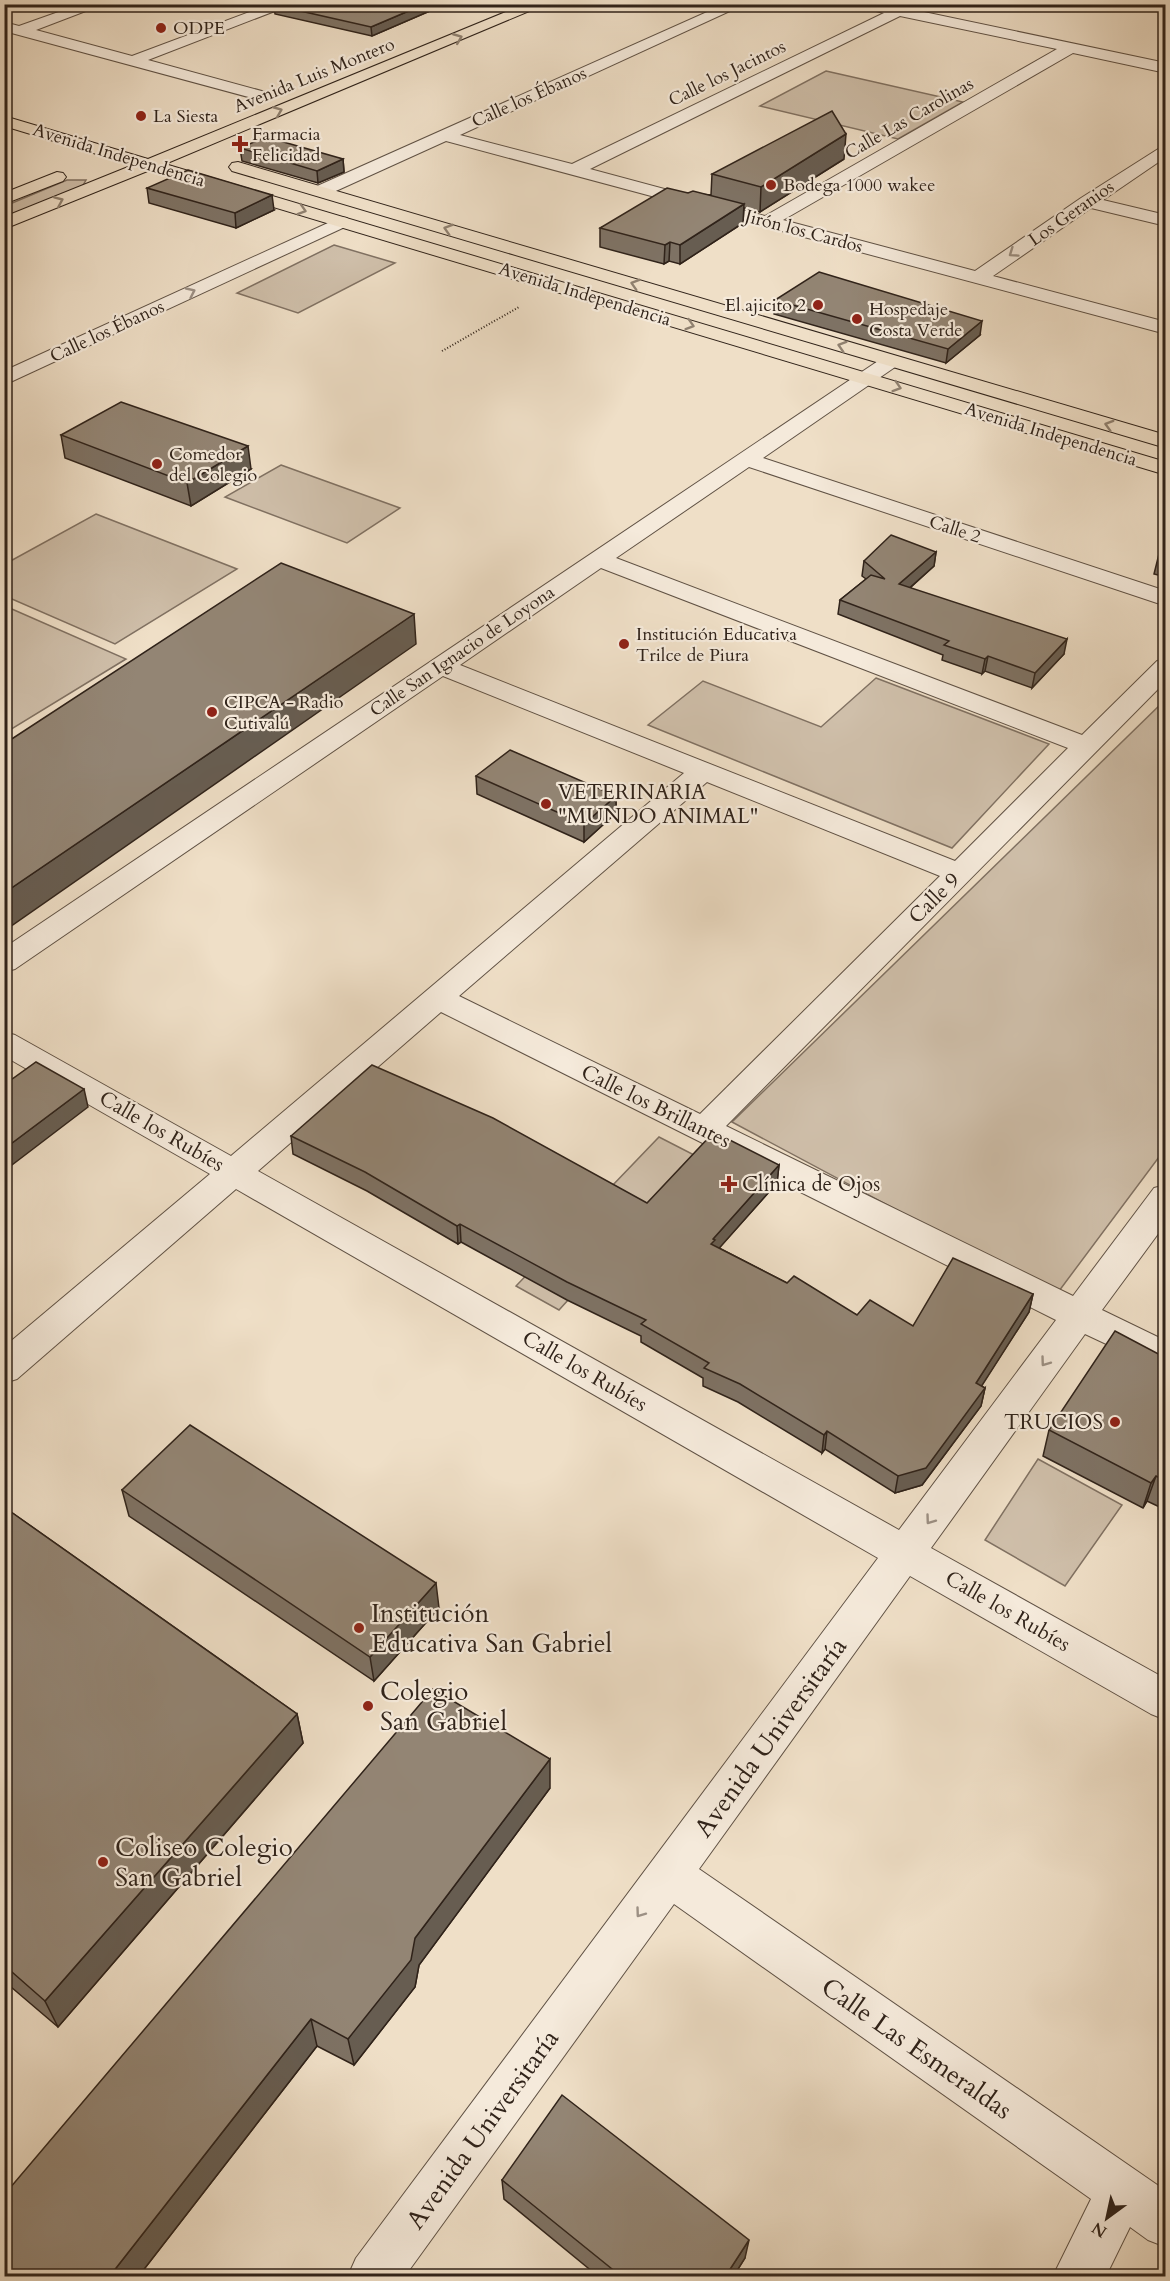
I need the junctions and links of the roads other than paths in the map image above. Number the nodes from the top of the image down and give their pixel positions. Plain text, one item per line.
1 (97, 4) edge
2 (286, 4) edge
3 (539, 4) edge
4 (738, 4) edge
5 (863, 4) edge
6 (897, 12) junction
7 (4, 26) edge
8 (21, 30) junction
9 (1070, 48) junction
10 (135, 60) junction
11 (1166, 68) edge
12 (268, 94) joint
13 (242, 105) dead end
14 (4, 121) edge
15 (443, 135) junction
16 (158, 145) dead end
17 (136, 146) dead end
18 (1166, 149) edge
19 (181, 151) junction
20 (114, 154) junction
21 (92, 163) dead end
22 (148, 164) junction
23 (574, 170) junction
24 (70, 172) dead end
25 (321, 191) junction
26 (4, 199) edge
27 (1087, 202) junction
28 (1166, 221) edge
29 (340, 222) junction
30 (767, 222) junction
31 (4, 224) edge
32 (978, 278) junction
33 (1166, 328) edge
34 (891, 361) junction
35 (866, 377) junction
36 (4, 379) edge
37 (1166, 442) edge
38 (746, 459) junction
39 (1166, 468) edge
40 (598, 559) junction
41 (1166, 599) edge
42 (441, 666) junction
43 (1166, 666) edge
44 (1086, 746) junction
45 (703, 771) junction
46 (959, 873) junction
47 (4, 962) edge
48 (438, 998) junction
49 (4, 1042) edge
50 (703, 1130) junction
51 (235, 1172) junction
52 (1166, 1197) edge
53 (1079, 1314) junction
54 (1166, 1358) edge
55 (4, 1369) edge
56 (906, 1554) junction
57 (1166, 1701) edge
58 (669, 1874) junction
59 (1122, 2191) junction
60 (1166, 2222) edge
61 (374, 2277) edge
62 (1079, 2277) edge

1 - 8 street
2 - 10 street
19 -> 3 main road, Avenida Luis Montero
4 - 15 street, Calle los Ébanos
5 - 6 street
6 - 9 street
6 - 23 street, Calle los Jacintos
7 - 8 street
8 - 10 street
9 - 11 street
9 - 30 street, Calle Las Carolinas
10 - 12 street
12 - 13 main road, Avenida Luis Montero
14 - 20 main road, Avenida Independencia
15 - 23 street, Jirón los Cardos
15 - 25 street, Calle los Ébanos
16 - 19 main road, Avenida Independencia
17 - 20 main road
18 - 27 street, Los Geranios
19 - 22 main road, Avenida Luis Montero
19 - 25 main road, Avenida Independencia
20 - 21 main road
20 - 22 main road, Avenida Independencia
22 -> 29 main road, Avenida Independencia
31 -> 22 main road, Avenida Luis Montero
23 - 30 street, Jirón los Cardos
24 - 26 main road
34 -> 25 main road, Avenida Independencia
27 - 28 street
27 -> 32 street, Los Geranios
29 -> 35 main road, Avenida Independencia
36 -> 29 street, Calle los Ébanos
30 - 32 street, Jirón los Cardos
32 - 33 street, Jirón los Cardos
34 - 35 street, Calle San Ignacio de Loyona
37 -> 34 main road, Avenida Independencia
35 - 38 street, Calle San Ignacio de Loyona
35 -> 39 main road, Avenida Independencia
38 - 40 street, Calle San Ignacio de Loyona
38 - 41 street, Calle 2
40 - 42 street, Calle San Ignacio de Loyona
40 - 44 street
42 - 45 street
42 - 47 street, Calle San Ignacio de Loyona
43 - 44 street, Calle 9
44 - 46 street, Calle 9
45 - 46 street
45 - 48 street
46 - 50 street, Calle 9
48 - 50 street, Calle los Brillantes
48 - 51 street
49 - 51 street, Calle los Rubíes
50 - 53 street, Calle los Brillantes
51 - 55 street
51 - 56 street, Calle los Rubíes
52 - 53 street, Avenida Universitaría
53 - 54 street, Calle los Brillantes
53 -> 56 street, Avenida Universitaría
56 - 57 street, Calle los Rubíes
56 - 58 street, Avenida Universitaría
58 - 59 street, Calle Las Esmeraldas
58 -> 61 street, Avenida Universitaría
59 - 60 street, Calle Las Esmeraldas
59 - 62 street

